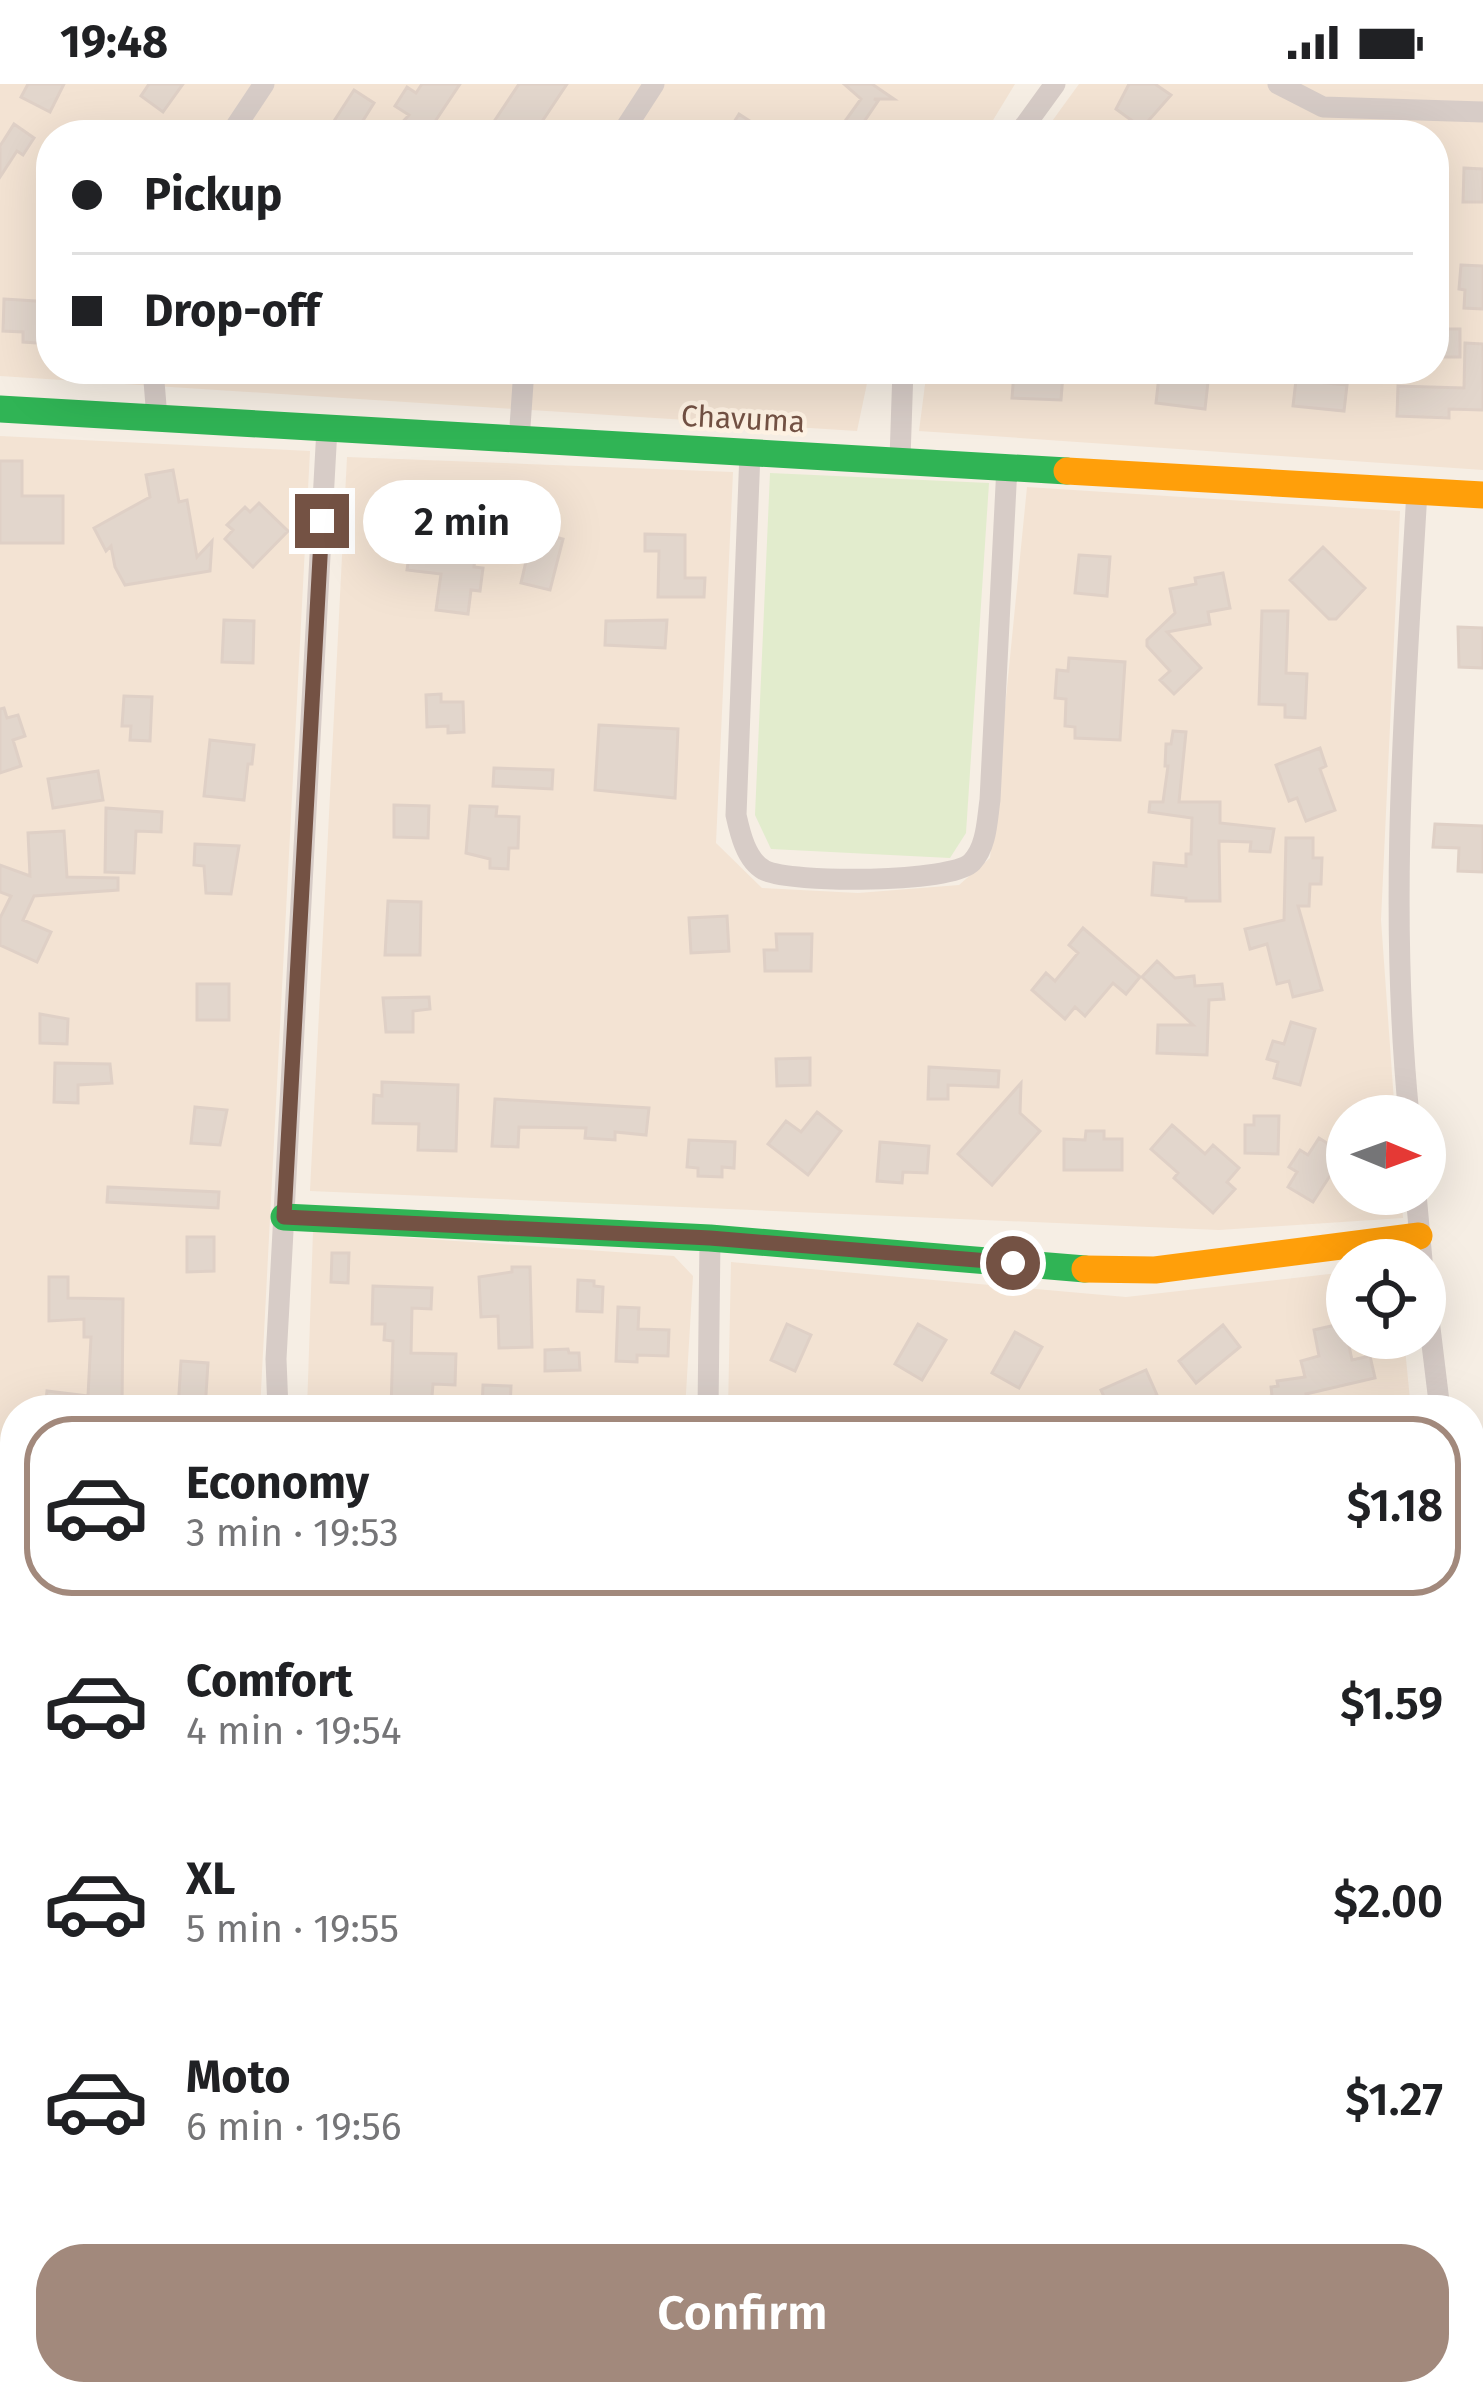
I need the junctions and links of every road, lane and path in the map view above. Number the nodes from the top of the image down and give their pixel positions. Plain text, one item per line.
1 (264, 84) edge
2 (654, 84) edge
3 (1055, 84) edge
4 (1278, 84) edge
5 (1483, 112) edge
6 (240, 120) edge
7 (631, 120) edge
8 (1029, 120) edge
9 (154, 384) edge
10 (523, 384) edge
11 (902, 384) edge
12 (0, 409) edge
13 (157, 418) junction
14 (327, 428) junction
15 (519, 441) junction
16 (750, 452) junction
17 (900, 459) junction
18 (1007, 466) junction
19 (1417, 491) junction
20 (1483, 495) edge
21 (1408, 1095) edge
22 (284, 1217) junction
23 (710, 1238) junction
24 (1326, 1256) edge
25 (1434, 1359) edge
26 (277, 1395) edge
27 (708, 1395) edge
28 (1438, 1395) edge

1 - 6 street
2 - 7 street
3 - 8 street
4 - 5 street
9 - 13 street
10 - 15 street
11 - 17 street
12 - 13 street, Chavuma
13 - 14 street, Chavuma
14 - 15 street, Chavuma
14 - 22 street
15 - 16 street, Chavuma
16 - 17 street, Chavuma
16 - 18 street
17 - 18 street, Chavuma
18 - 19 street, Chavuma
19 - 20 street, Chavuma
19 - 21 street
22 - 23 street
22 - 26 street
23 - 24 street
23 - 27 street
25 - 28 street

